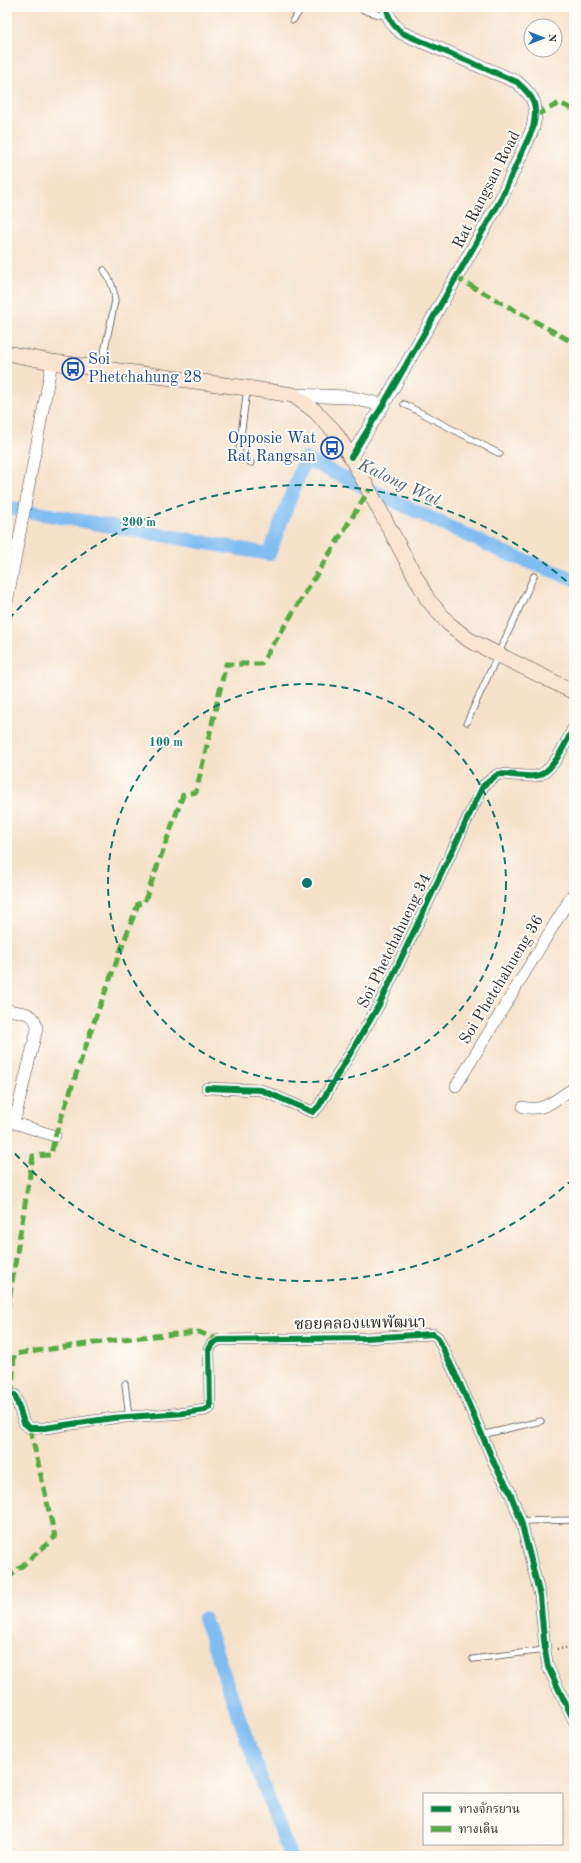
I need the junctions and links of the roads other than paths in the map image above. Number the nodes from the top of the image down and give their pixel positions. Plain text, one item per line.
1 (303, 7) edge
2 (358, 7) edge
3 (388, 12) edge
4 (293, 20) dead end
5 (104, 270) dead end
6 (7, 353) edge
7 (52, 362) junction
8 (101, 368) junction
9 (247, 388) junction
10 (293, 396) junction
11 (388, 399) junction
12 (404, 404) dead end
13 (500, 454) dead end
14 (352, 458) junction
15 (251, 463) dead end
16 (534, 576) dead end
17 (7, 603) edge
18 (499, 656) junction
19 (574, 692) edge
20 (467, 722) dead end
21 (574, 727) edge
22 (574, 892) edge
23 (7, 1010) edge
24 (456, 1086) dead end
25 (208, 1088) dead end
26 (574, 1088) edge
27 (523, 1107) dead end
28 (9, 1124) edge
29 (55, 1136) dead end
30 (125, 1384) dead end
31 (7, 1394) edge
32 (129, 1417) junction
33 (541, 1421) dead end
34 (481, 1435) junction
35 (574, 1520) edge
36 (521, 1521) junction
37 (545, 1650) junction
38 (473, 1659) dead end
39 (574, 1721) edge

1 - 4 lane
2 - 3 lane
3 - 11 street, Rat Rangsan Road
5 - 8 lane
6 - 7 main road
7 - 8 main road
7 - 17 street
8 - 9 main road
9 - 10 main road
9 - 15 lane
10 - 11 street
10 - 14 main road
11 - 14 street, Rat Rangsan Road
12 - 13 lane
14 - 18 main road
16 - 18 lane
18 - 19 main road
18 - 20 lane
21 - 25 street, Soi Phetchahueng 34
22 - 24 street, Soi Phetchahueng 36
23 - 28 street
26 - 27 street
28 - 29 street
30 - 32 lane
31 - 32 street, ซอยคลองแพพัฒนา
32 - 34 street, ซอยคลองแพพัฒนา
33 - 34 lane
34 - 36 street, ซอยคลองแพพัฒนา
35 - 36 lane
36 - 37 street, ซอยคลองแพพัฒนา
37 - 38 lane
37 - 39 street, ซอยคลองแพพัฒนา

